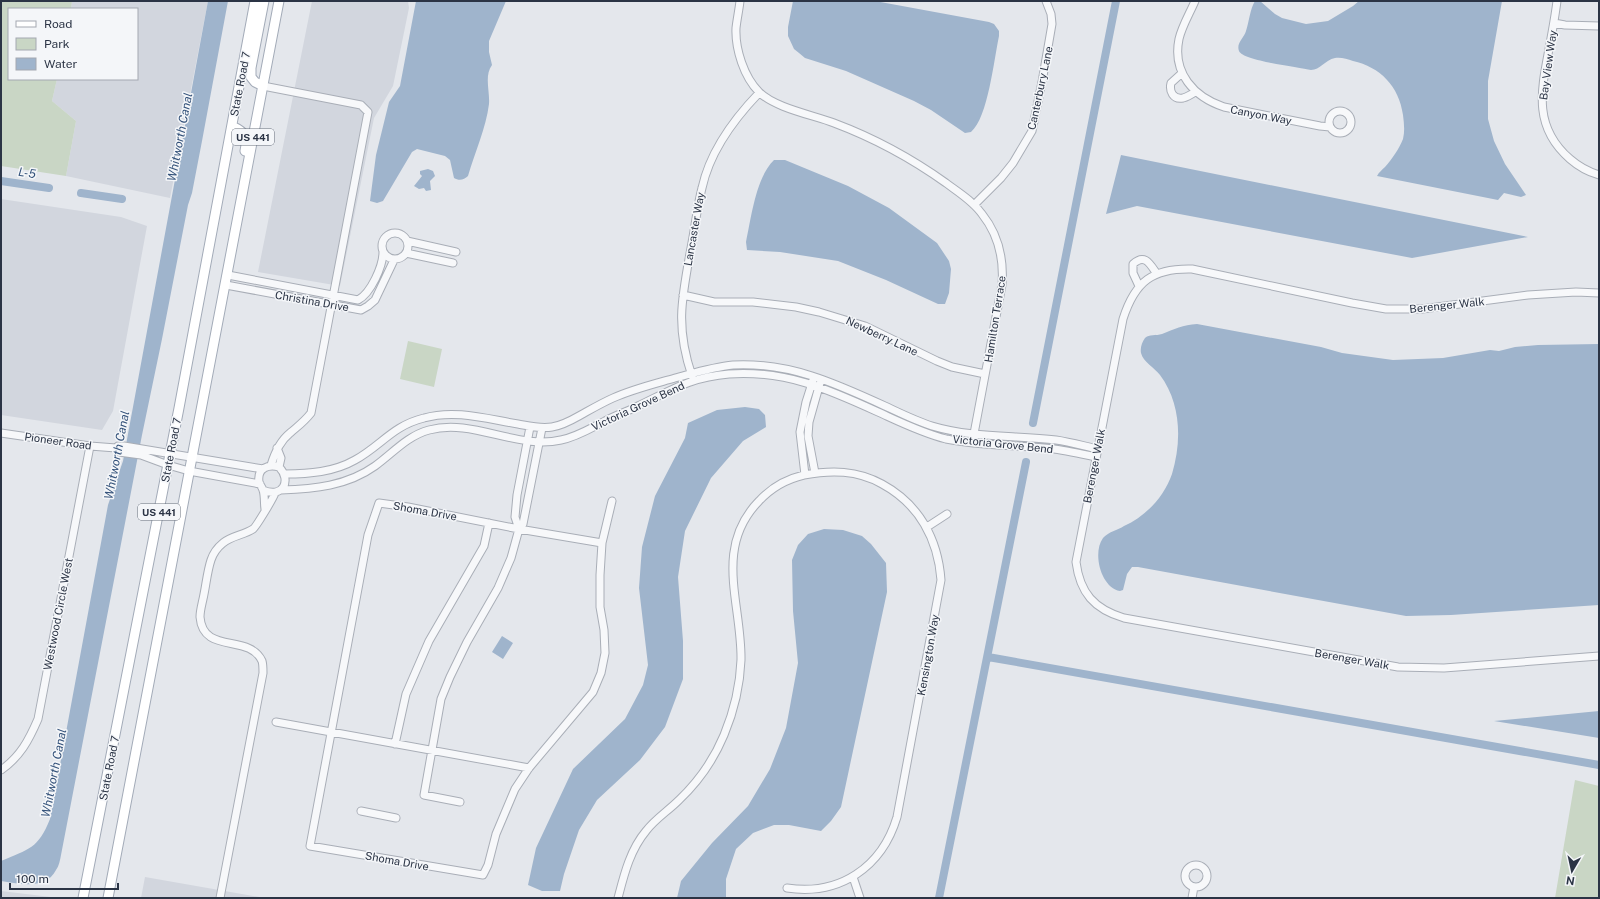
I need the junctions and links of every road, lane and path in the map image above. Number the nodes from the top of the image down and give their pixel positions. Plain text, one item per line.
1 (255, 1) edge
2 (264, 1) edge
3 (279, 1) edge
4 (740, 1) edge
5 (1046, 1) edge
6 (1195, 1) edge
7 (1557, 1) edge
8 (1554, 23) junction
9 (1599, 26) edge
10 (1182, 73) junction
11 (263, 86) junction
12 (1195, 92) junction
13 (759, 93) junction
14 (232, 126) junction
15 (1330, 127) dead end
16 (1599, 175) edge
17 (244, 188) junction
18 (974, 204) junction
19 (407, 241) junction
20 (383, 252) junction
21 (456, 252) dead end
22 (406, 253) junction
23 (394, 260) junction
24 (453, 263) dead end
25 (1157, 274) junction
26 (228, 275) junction
27 (226, 285) junction
28 (1139, 286) junction
29 (1599, 293) edge
30 (333, 294) junction
31 (682, 295) junction
32 (330, 305) junction
33 (985, 374) junction
34 (692, 377) junction
35 (818, 377) junction
36 (815, 385) junction
37 (530, 427) junction
38 (542, 428) junction
39 (1, 433) edge
40 (973, 435) junction
41 (528, 440) junction
42 (540, 441) junction
43 (972, 443) junction
44 (90, 446) junction
45 (277, 448) junction
46 (1098, 449) junction
47 (141, 452) junction
48 (170, 453) junction
49 (192, 457) junction
50 (1096, 457) junction
51 (271, 465) junction
52 (168, 466) junction
53 (279, 467) junction
54 (263, 469) junction
55 (189, 471) junction
56 (816, 473) junction
57 (284, 474) junction
58 (805, 475) junction
59 (261, 487) junction
60 (278, 491) junction
61 (612, 501) dead end
62 (265, 509) junction
63 (947, 514) dead end
64 (489, 523) junction
65 (927, 527) junction
66 (519, 529) junction
67 (602, 543) junction
68 (1599, 656) edge
69 (276, 722) dead end
70 (330, 732) junction
71 (395, 744) junction
72 (432, 750) junction
73 (529, 768) junction
74 (1, 770) edge
75 (460, 802) dead end
76 (361, 811) dead end
77 (396, 818) dead end
78 (853, 877) junction
79 (1194, 887) dead end
80 (787, 888) dead end
81 (83, 898) edge
82 (108, 898) edge
83 (220, 898) edge
84 (618, 898) edge
85 (860, 898) edge
86 (1192, 898) edge

1 - 14 main road, State Road 7 / US 441
2 - 11 main road
3 - 11 main road, State Road 7 / US 441
4 - 13 street
5 - 18 street, Canterbury Lane
6 - 10 street, Canyon Way
7 - 8 street, Bay View Way
8 - 9 street
8 - 16 street, Bay View Way
10 - 12 street, Canyon Way
10 - 12 street
11 - 17 main road, State Road 7 / US 441
11 - 30 street
12 - 15 street, Canyon Way
13 - 18 street, Hamilton Terrace
13 - 31 street, Lancaster Way
14 - 17 main road
14 - 48 main road, State Road 7 / US 441
17 - 26 main road, State Road 7 / US 441
18 - 33 street, Hamilton Terrace
19 - 20 street
19 - 21 street
19 - 22 street
20 - 23 street
20 - 30 street, Christina Drive
22 - 23 street
22 - 24 street
23 - 32 street, Christina Drive
25 - 28 street, Berenger Walk
25 - 28 street
25 - 29 street, Berenger Walk
26 - 27 main road, State Road 7 / US 441
26 - 30 street, Christina Drive
27 - 32 street, Christina Drive
27 - 49 main road, State Road 7 / US 441
28 - 46 street, Berenger Walk
30 - 32 street
31 - 33 street, Newberry Lane
31 - 34 street, Lancaster Way
32 - 45 street
33 - 40 street, Hamilton Terrace
34 - 35 street, Victoria Grove Bend
34 - 36 street, Victoria Grove Bend
34 - 38 street, Victoria Grove Bend
34 - 42 street, Victoria Grove Bend
35 - 36 street
35 - 40 street, Victoria Grove Bend
36 - 43 street, Victoria Grove Bend
36 - 56 street
36 - 58 street
37 - 38 street, Victoria Grove Bend
37 - 41 street
37 - 57 street, Victoria Grove Bend
38 - 42 street
39 - 44 street, Pioneer Road
40 - 43 street, Hamilton Terrace
40 - 46 street, Victoria Grove Bend
41 - 42 street, Victoria Grove Bend
41 - 60 street, Victoria Grove Bend
41 - 66 street
42 - 66 street
43 - 50 street, Victoria Grove Bend
44 - 47 street, Pioneer Road
44 - 74 street, Westwood Circle West
45 - 51 street
45 - 53 street
46 - 50 street, Berenger Walk
47 - 48 street, Pioneer Road
47 - 52 street, Pioneer Road
48 - 49 street
48 - 52 main road, State Road 7 / US 441
49 - 54 street
49 - 55 main road, State Road 7 / US 441
50 - 68 street, Berenger Walk
51 - 53 street
51 - 54 street
52 - 55 street
52 - 81 main road, State Road 7 / US 441
53 - 57 street
54 - 59 street
55 - 59 street
55 - 82 main road, State Road 7 / US 441
56 - 58 street, Kensington Way
56 - 65 street, Kensington Way
57 - 60 street
58 - 84 street, Kensington Way
59 - 60 street
59 - 62 street
60 - 62 street
61 - 67 street, Shoma Drive
62 - 83 street
63 - 65 street
64 - 66 street, Shoma Drive
64 - 70 street, Shoma Drive
64 - 71 street
65 - 78 street, Kensington Way
66 - 67 street, Shoma Drive
66 - 72 street
67 - 73 street, Shoma Drive
69 - 70 street
70 - 71 street
70 - 73 street, Shoma Drive
71 - 72 street
72 - 73 street
72 - 75 street
76 - 77 street
78 - 80 street, Kensington Way
78 - 85 street
79 - 86 street

